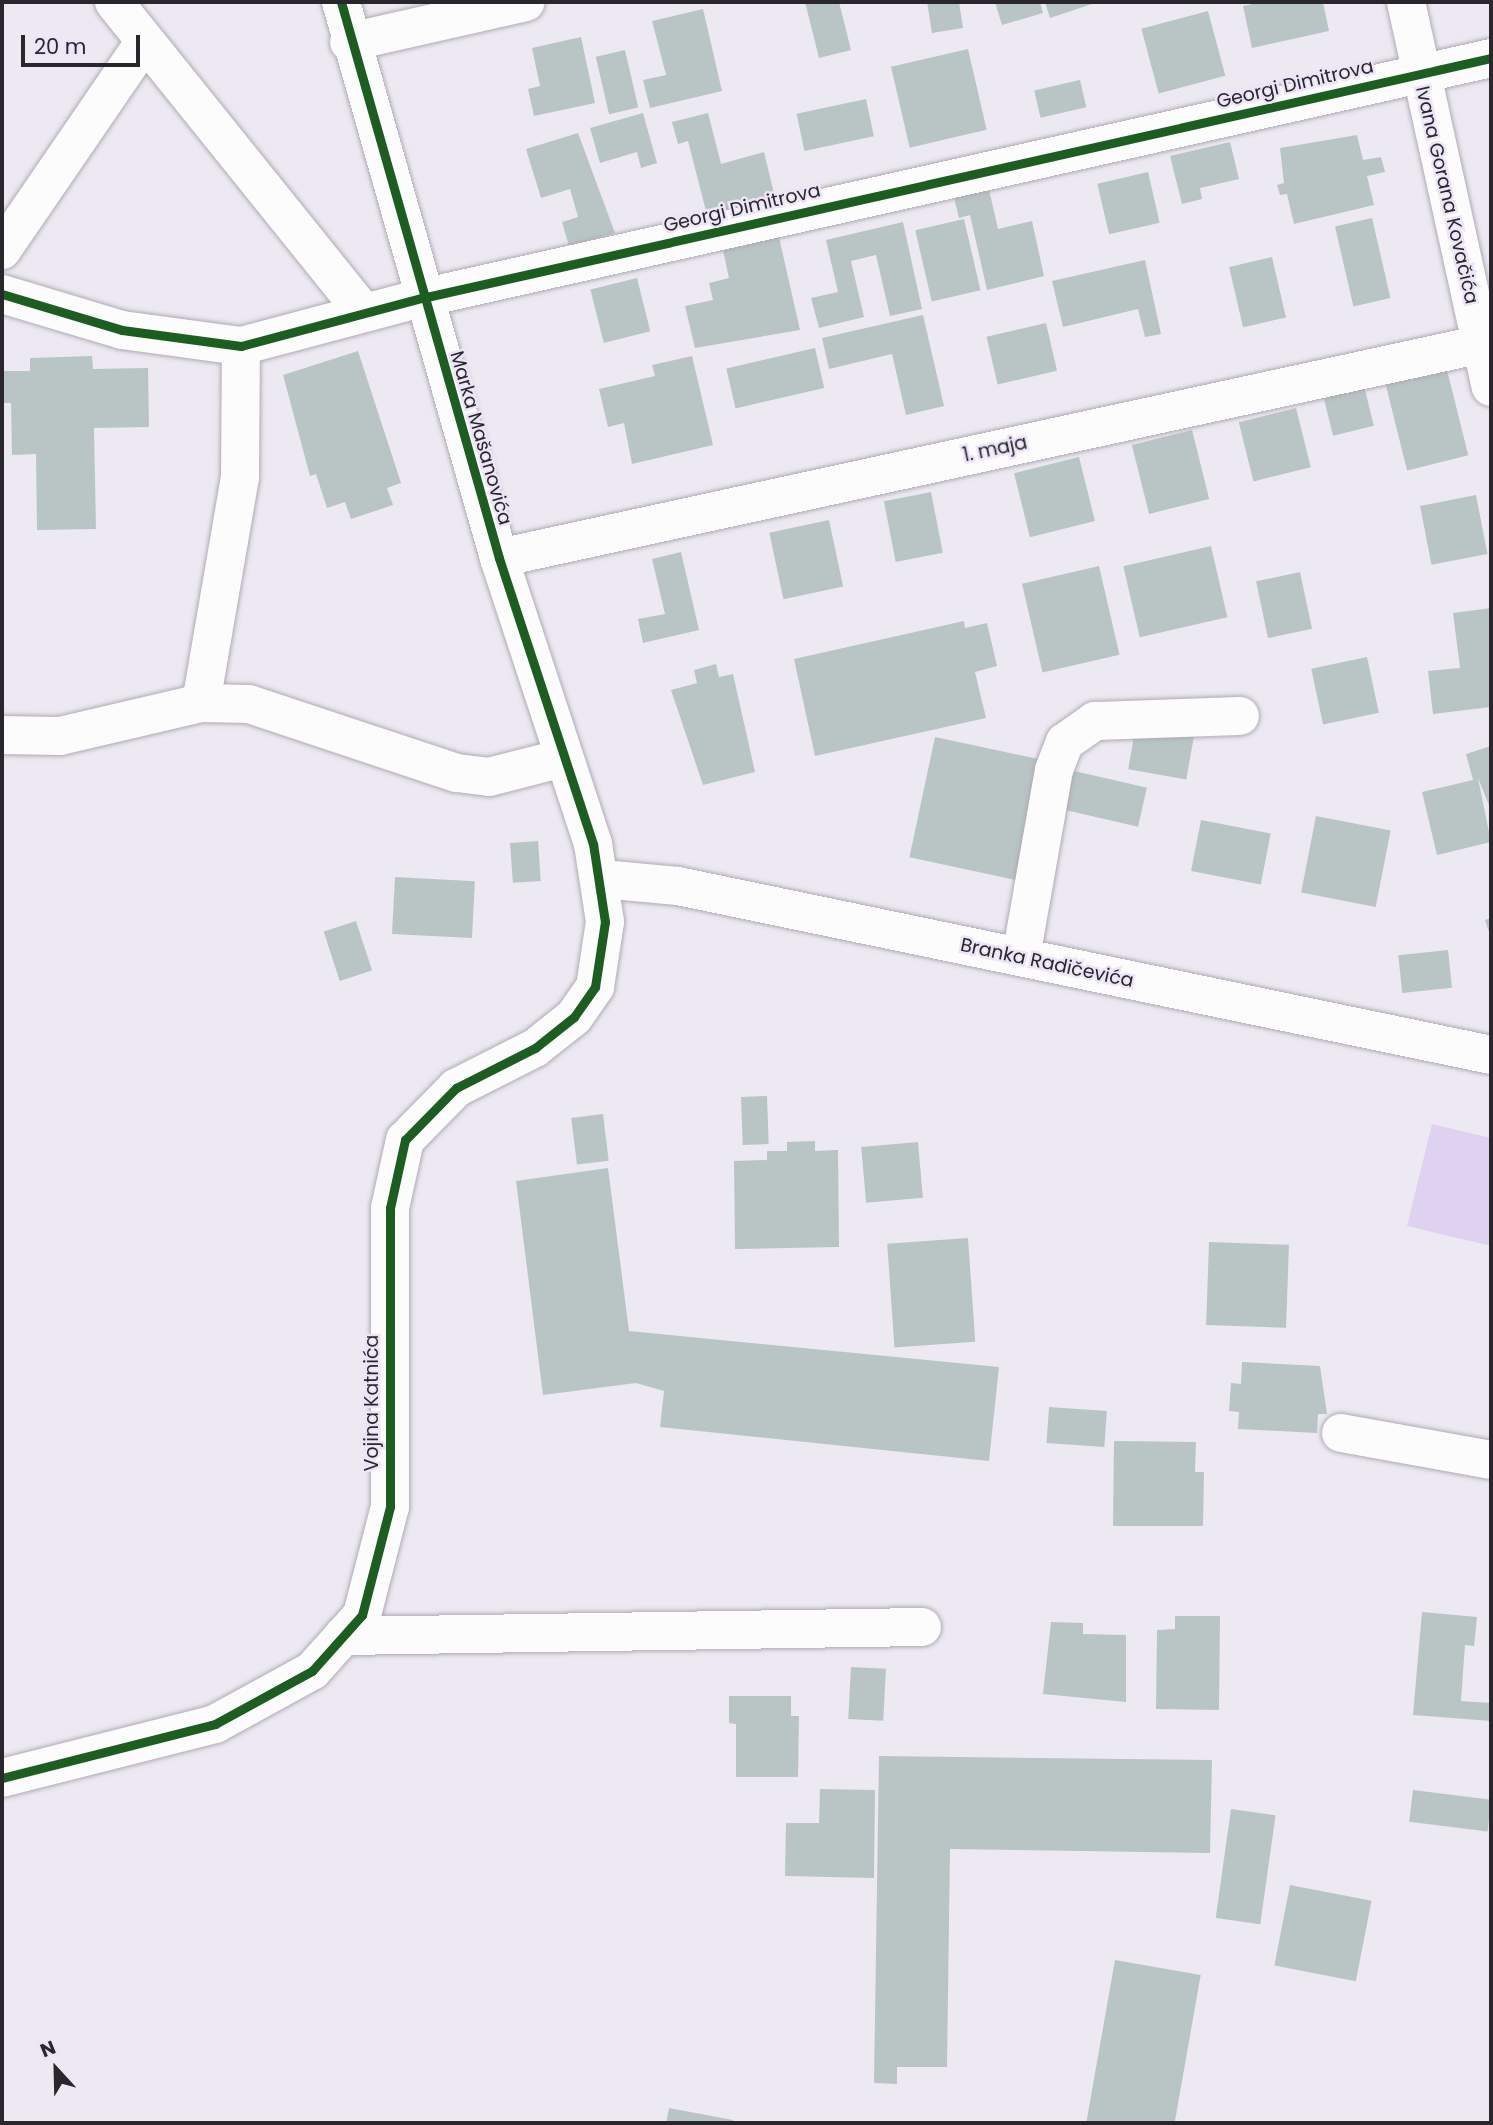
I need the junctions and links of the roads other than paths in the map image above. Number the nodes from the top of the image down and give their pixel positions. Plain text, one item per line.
1 (114, 2) edge
2 (341, 2) edge
3 (526, 2) edge
4 (1406, 2) edge
5 (349, 42) junction
6 (143, 44) junction
7 (1491, 58) edge
8 (1419, 74) junction
9 (2, 250) edge
10 (2, 294) edge
11 (422, 298) junction
12 (364, 313) junction
13 (1486, 343) edge
14 (241, 346) junction
15 (1491, 387) edge
16 (499, 558) junction
17 (201, 703) junction
18 (1240, 716) dead end
19 (2, 735) edge
20 (563, 758) junction
21 (602, 879) junction
22 (1021, 957) junction
23 (1491, 1055) edge
24 (1341, 1433) dead end
25 (1491, 1460) edge
26 (922, 1627) dead end
27 (343, 1636) junction
28 (2, 1778) edge

1 - 6 street
2 - 5 street, Marka Mašanovića
3 - 5 street
4 - 8 street, Ivana Gorana Kovačića
5 - 11 street, Marka Mašanovića
6 - 9 street
6 - 12 street
7 - 8 street, Georgi Dimitrova
8 - 11 street, Georgi Dimitrova
8 - 13 street, Ivana Gorana Kovačića
10 - 14 street, Georgi Dimitrova
11 - 12 street, Georgi Dimitrova
11 - 16 street, Marka Mašanovića
12 - 14 street, Georgi Dimitrova
13 - 15 street, Ivana Gorana Kovačića
13 - 16 street, 1. maja
14 - 17 street
16 - 20 street, Marka Mašanovića
17 - 19 street
17 - 20 street
18 - 22 street
20 - 21 street, Marka Mašanovića
21 - 22 street, Branka Radičevića
21 - 27 street, Vojina Katnića
22 - 23 street, Branka Radičevića
24 - 25 street
26 - 27 street
27 - 28 street, Vojina Katnića

